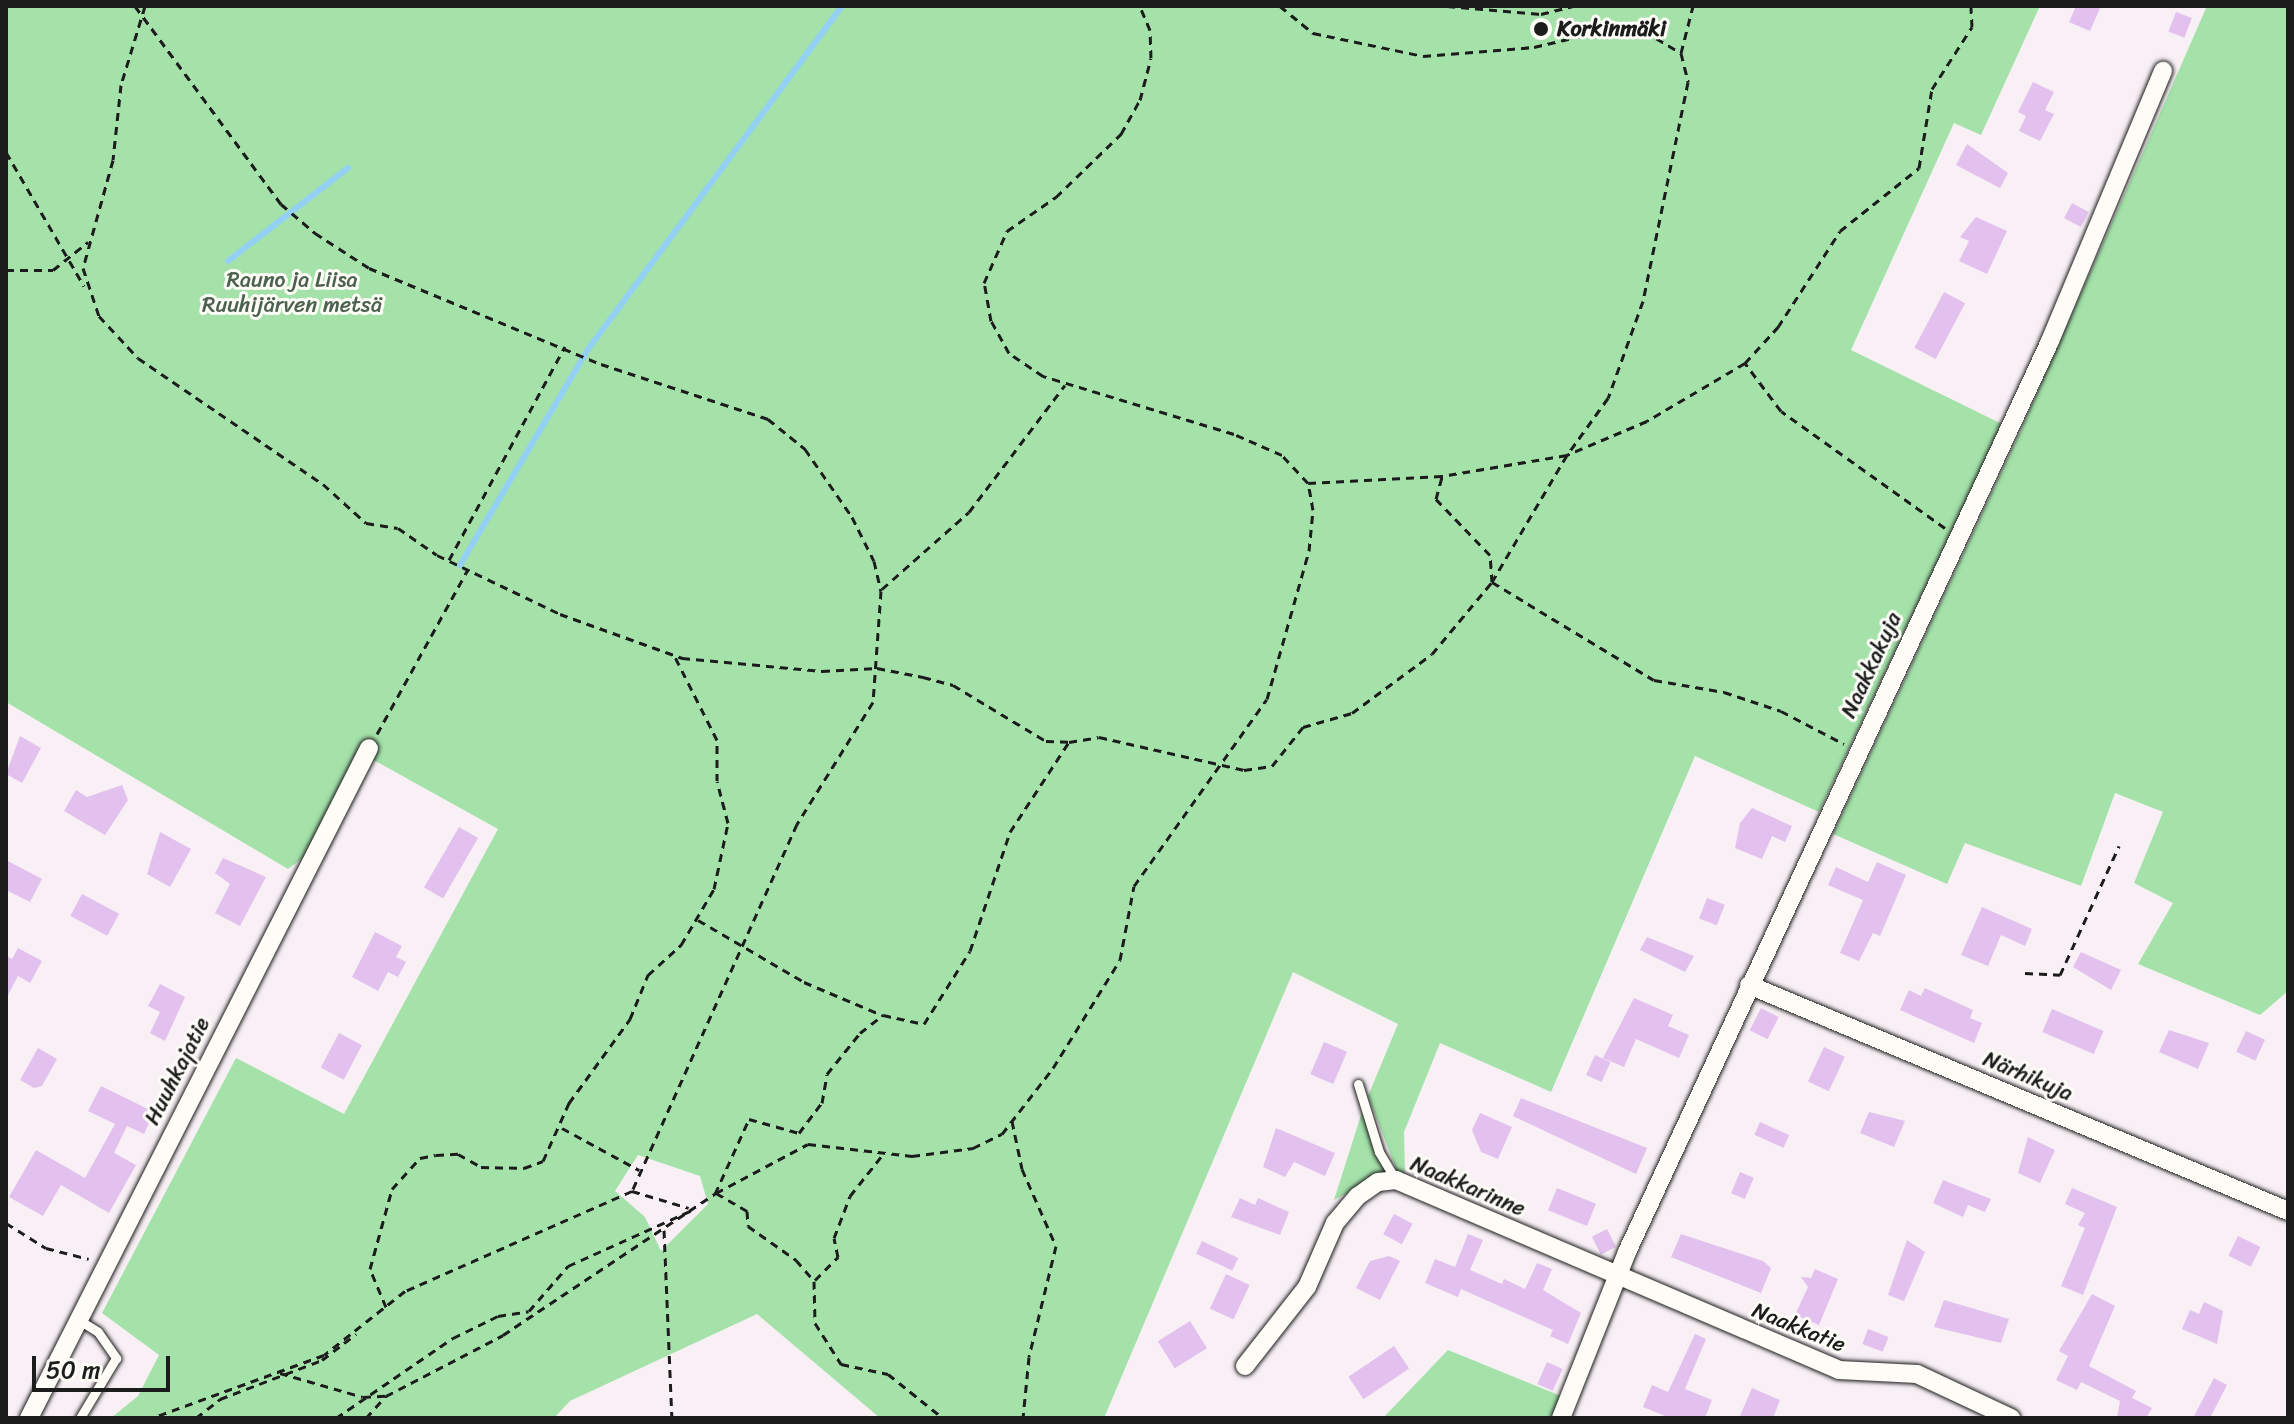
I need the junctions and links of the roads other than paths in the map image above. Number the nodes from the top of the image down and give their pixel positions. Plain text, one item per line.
1 (2163, 71) dead end
2 (369, 748) road end
3 (1749, 985) junction
4 (1358, 1084) dead end
5 (1396, 1180) junction
6 (2288, 1211) edge
7 (1618, 1278) junction
8 (79, 1320) junction
9 (1245, 1366) dead end
10 (29, 1418) edge
11 (80, 1418) edge
12 (1561, 1418) edge
13 (2011, 1418) edge

1 - 3 street, Naakkakuja
2 - 8 street, Huuhkajatie
3 - 6 street, Närhikuja
3 - 7 street, Naakkakuja
4 - 5 lane
5 - 7 street, Naakkarinne
5 - 9 street, Naakkarinne
7 - 12 street, Naakkakuja
7 - 13 street, Naakkatie
8 - 10 street, Huuhkajatie
8 - 11 lane

